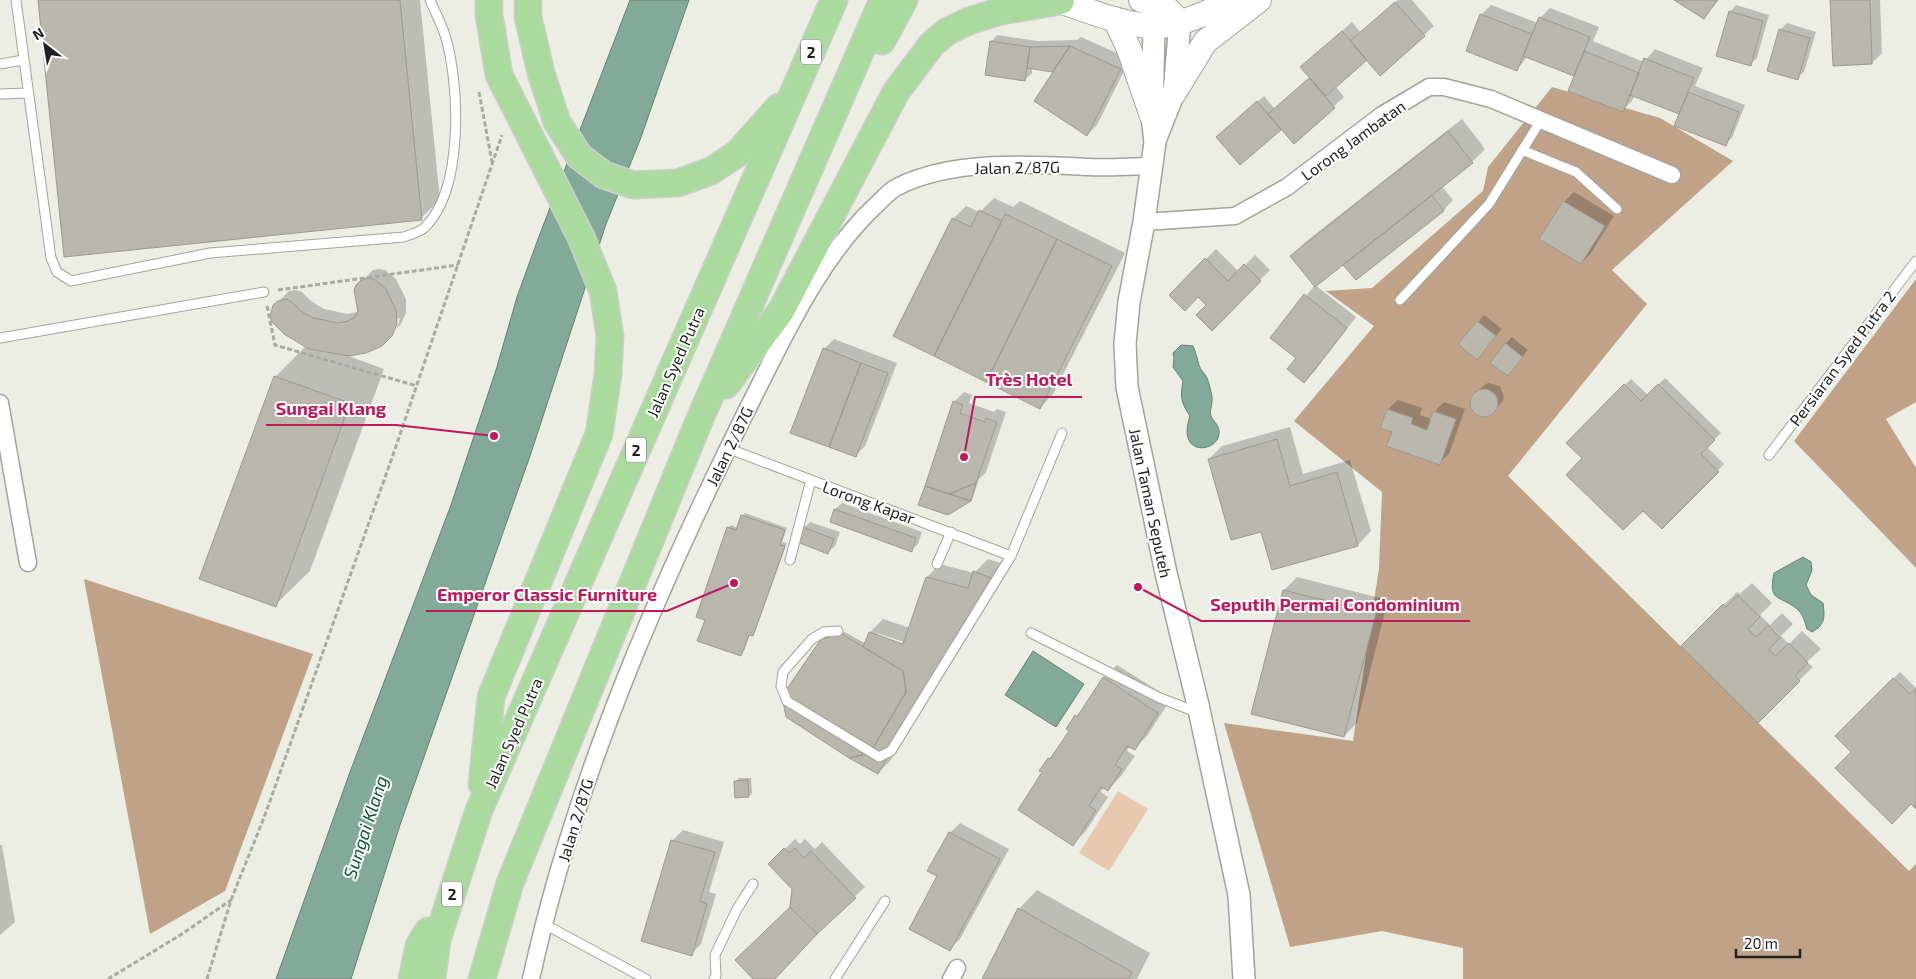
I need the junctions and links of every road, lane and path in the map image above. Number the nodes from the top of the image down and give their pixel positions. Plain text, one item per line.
1 (16, 0) edge
2 (430, 0) edge
3 (489, 0) edge
4 (528, 0) edge
5 (834, 0) edge
6 (883, 0) edge
7 (904, 0) edge
8 (1141, 0) edge
9 (1234, 0) edge
10 (1259, 0) edge
11 (1059, 1) edge
12 (1169, 14) edge
13 (1115, 19) junction
14 (23, 60) junction
15 (0, 64) edge
16 (794, 90) junction
17 (28, 93) junction
18 (1174, 93) junction
19 (0, 94) edge
20 (1152, 116) junction
21 (1541, 120) junction
22 (505, 127) dead end
23 (1155, 142) junction
24 (1522, 150) junction
25 (1152, 166) junction
26 (1672, 174) dead end
27 (1617, 209) dead end
28 (1144, 222) junction
29 (776, 245) junction
30 (1916, 261) edge
31 (458, 265) junction
32 (264, 292) junction
33 (1400, 300) dead end
34 (0, 338) edge
35 (417, 386) junction
36 (0, 403) edge
37 (699, 421) junction
38 (1062, 433) dead end
39 (727, 448) junction
40 (1769, 455) dead end
41 (811, 480) junction
42 (951, 532) junction
43 (1011, 556) junction
44 (790, 560) dead end
45 (28, 563) dead end
46 (937, 564) dead end
47 (838, 631) dead end
48 (1031, 633) dead end
49 (1199, 713) junction
50 (479, 810) junction
51 (753, 884) dead end
52 (454, 888) junction
53 (231, 900) junction
54 (885, 901) dead end
55 (544, 924) junction
56 (717, 978) edge
57 (108, 979) edge
58 (207, 979) edge
59 (412, 979) edge
60 (432, 979) edge
61 (482, 979) edge
62 (531, 979) edge
63 (646, 979) edge
64 (834, 979) edge
65 (1244, 979) edge

1 - 14 lane
2 - 17 lane
3 - 50 main road, bridge
4 - 16 main road, bridge
5 - 16 main road, Jalan Syed Putra / 2
6 - 29 main road
7 - 29 main road
8 - 12 main road
9 - 12 main road
10 - 18 main road
11 - 13 main road
11 - 37 main road
12 - 13 main road
12 - 18 street, Jalan Taman Seputeh
12 - 20 street, Jalan Taman Seputeh
13 - 20 main road
14 - 15 lane
14 - 17 lane
16 - 50 main road, Jalan Syed Putra / 2
17 - 19 lane
18 - 23 street, Jalan Taman Seputeh
20 - 23 street, Jalan Taman Seputeh
21 - 24 lane
21 - 26 street, Lorong Jambatan
21 - 28 street, Lorong Jambatan
22 - 31 path
23 - 25 street, Jalan Taman Seputeh
24 - 27 lane
24 - 33 lane
25 - 28 street, Jalan Taman Seputeh
25 - 39 street, Jalan 2/87G
28 - 49 street, Jalan Taman Seputeh
29 - 37 main road
30 - 40 lane, Persiaran Syed Putra 2
31 - 32 path
31 - 35 path
32 - 34 lane
32 - 35 path
35 - 53 path
36 - 45 street
37 - 61 main road
38 - 43 lane
39 - 41 lane, Lorong Kapar
39 - 55 street, Jalan 2/87G
41 - 42 lane, Lorong Kapar
41 - 44 lane
42 - 43 lane, Lorong Kapar
42 - 46 lane
43 - 47 lane
48 - 49 lane
49 - 65 street, Jalan Taman Seputeh
50 - 52 main road, Jalan Syed Putra / 2
51 - 56 lane
52 - 59 main road
52 - 60 main road, Jalan Syed Putra / 2
53 - 57 path
53 - 58 path
54 - 64 lane
55 - 62 street, Jalan 2/87G
55 - 63 lane

